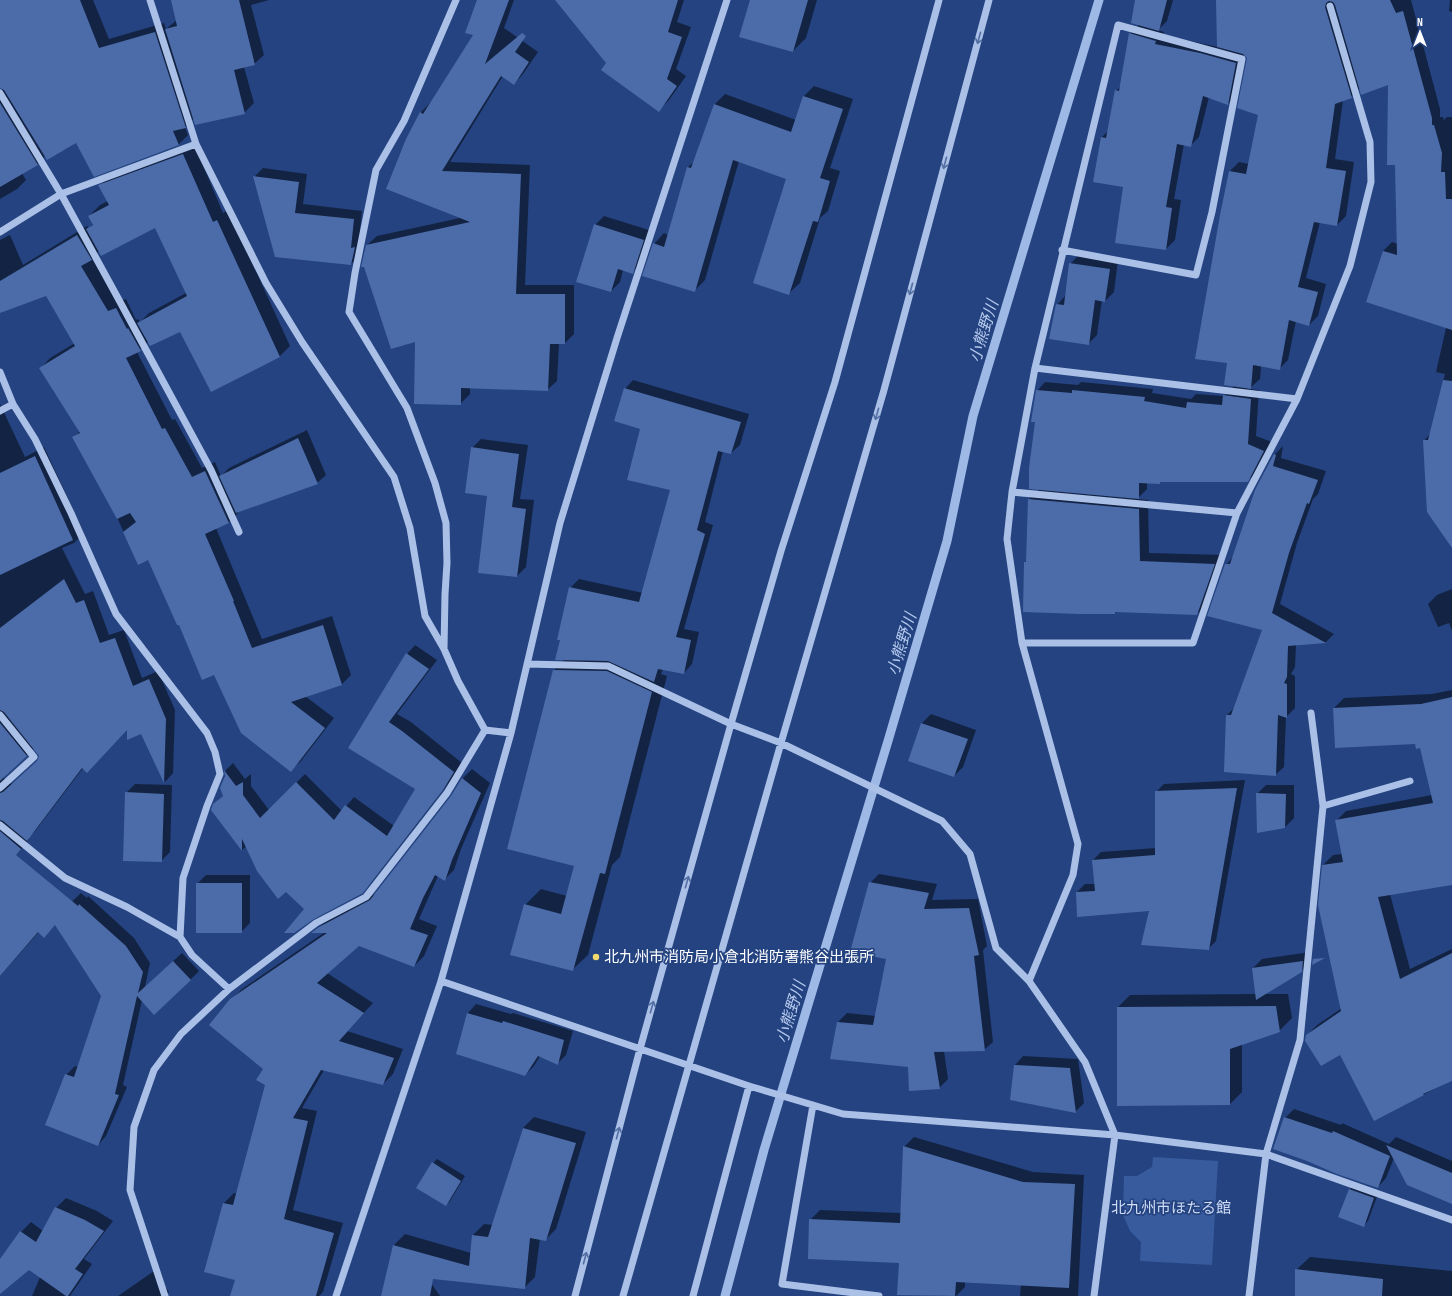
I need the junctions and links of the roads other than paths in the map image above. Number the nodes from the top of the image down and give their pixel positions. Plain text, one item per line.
1 (150, 0) edge
2 (456, 0) edge
3 (727, 0) edge
4 (939, 0) edge
5 (989, 0) edge
6 (1330, 6) dead end
7 (0, 93) edge
8 (196, 144) junction
9 (61, 194) junction
10 (0, 232) edge
11 (1062, 250) junction
12 (1034, 368) junction
13 (0, 372) edge
14 (1297, 399) junction
15 (13, 404) junction
16 (0, 411) edge
17 (1012, 492) junction
18 (1237, 512) junction
19 (239, 532) dead end
20 (1022, 643) junction
21 (444, 650) junction
22 (527, 664) junction
23 (1311, 713) dead end
24 (0, 715) edge
25 (730, 724) junction
26 (485, 730) junction
27 (511, 733) junction
28 (781, 743) junction
29 (1410, 781) dead end
30 (0, 788) edge
31 (1323, 806) junction
32 (0, 825) edge
33 (180, 937) junction
34 (441, 981) junction
35 (1029, 981) junction
36 (229, 989) junction
37 (640, 1049) junction
38 (689, 1066) junction
39 (749, 1086) junction
40 (813, 1105) junction
41 (1115, 1135) junction
42 (1266, 1154) junction
43 (1452, 1220) edge
44 (165, 1296) edge
45 (336, 1296) edge
46 (575, 1296) edge
47 (623, 1296) edge
48 (693, 1296) edge
49 (879, 1296) edge
50 (1094, 1296) edge
51 (1249, 1296) edge

1 - 8 street
2 - 21 street
3 - 22 street
4 - 25 street
5 -> 28 street
6 - 14 street
7 - 9 street
8 - 9 street
8 - 21 street
9 - 10 street
9 - 19 street
11 - 11 street
11 - 12 street
12 - 14 street
12 - 17 street
13 - 15 street
14 - 18 street
15 - 16 street
15 - 33 street
17 - 18 street
17 - 20 street
18 - 20 street
20 - 35 street
21 - 26 street
22 - 25 street
22 - 27 street
23 - 31 street
24 - 30 street
25 - 28 street
37 -> 25 street
26 - 27 street
26 - 36 street
27 - 34 street
28 - 35 street
28 - 38 street
29 - 31 street
31 - 42 street
32 - 33 street
33 - 36 street
34 - 37 street
34 - 45 street
35 - 41 street
36 - 44 street
37 - 38 street
46 -> 37 street
38 - 39 street
38 - 47 street
39 - 40 street
39 - 48 street
40 - 41 street
40 - 49 street
41 - 42 street
41 - 50 street
42 - 43 street
42 - 51 street

